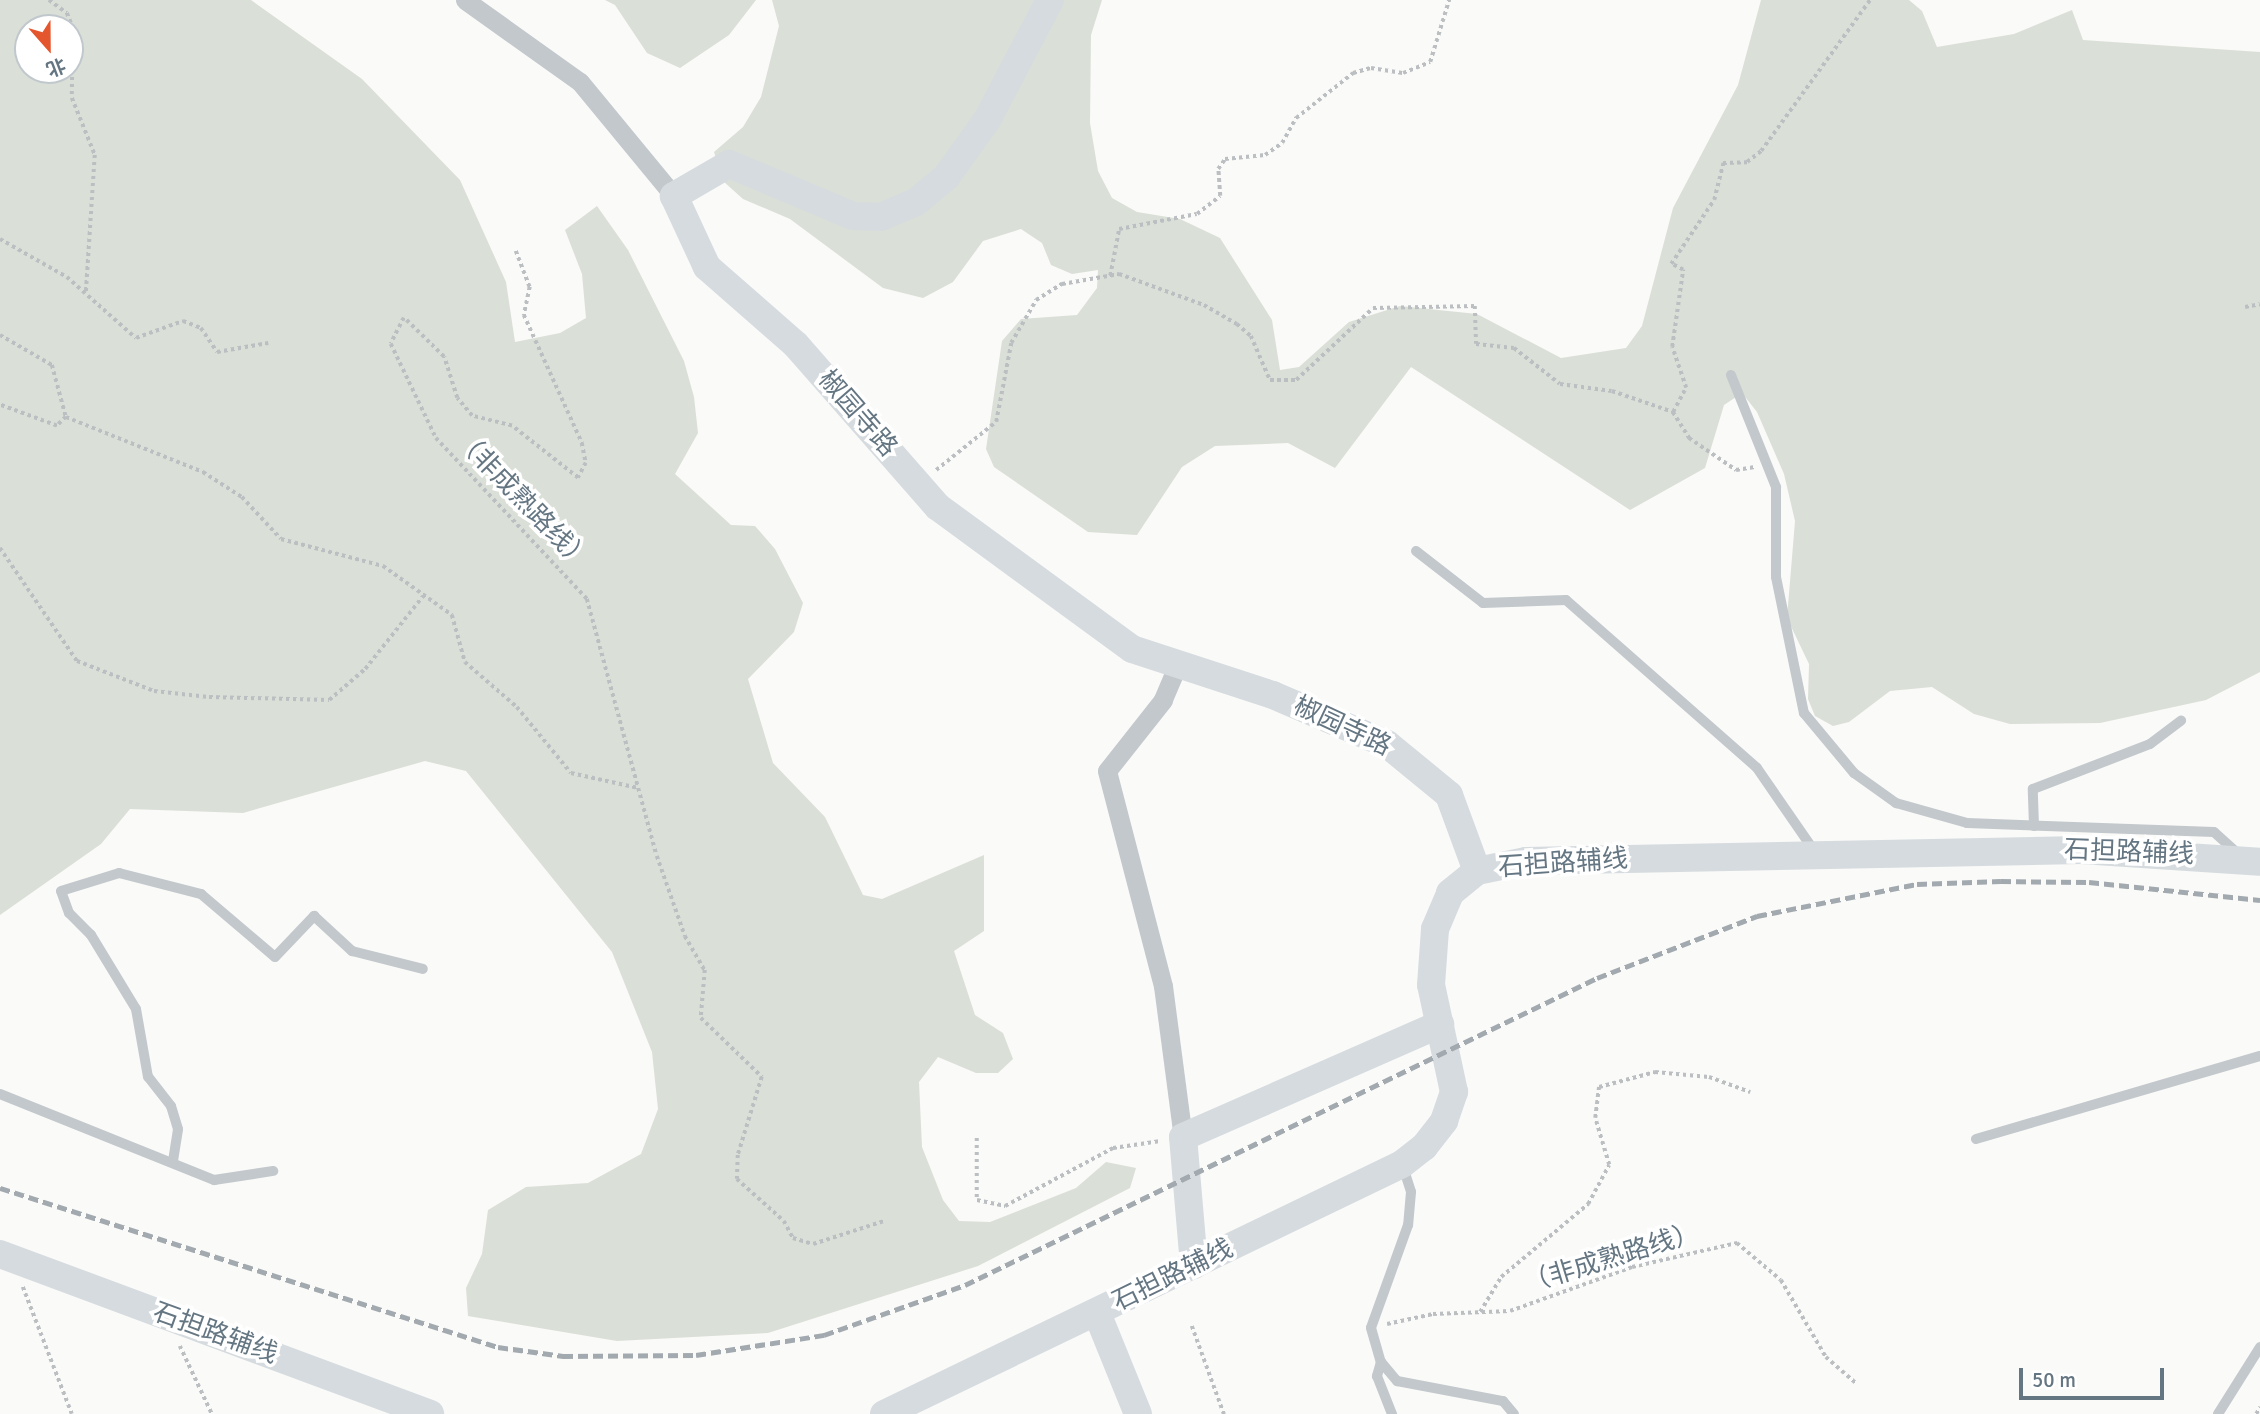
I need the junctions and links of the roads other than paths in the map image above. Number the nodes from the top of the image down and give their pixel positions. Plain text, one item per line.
1 (465, 0) edge
2 (1050, 0) edge
3 (674, 196) junction
4 (1731, 374) dead end
5 (1416, 551) dead end
6 (1178, 664) junction
7 (2180, 721) dead end
8 (2034, 826) junction
9 (1816, 855) junction
10 (2252, 861) edge
11 (1477, 872) junction
12 (423, 969) dead end
13 (1440, 1024) junction
14 (2260, 1056) edge
15 (0, 1094) edge
16 (1183, 1137) junction
17 (1976, 1139) dead end
18 (173, 1161) junction
19 (1402, 1164) junction
20 (273, 1171) dead end
21 (0, 1254) edge
22 (1195, 1265) junction
23 (1097, 1313) junction
24 (2260, 1347) edge
25 (1381, 1362) junction
26 (402, 1408) edge
27 (430, 1414) edge
28 (884, 1414) edge
29 (1138, 1414) edge
30 (1392, 1414) edge
31 (1514, 1414) edge
32 (2218, 1414) edge

1 - 3 street
2 - 3 main road
3 - 6 main road, 椒园寺路
4 - 8 lane
5 - 9 lane
6 - 11 main road, 椒园寺路
6 - 16 street
7 - 8 lane
8 - 10 lane
9 - 10 main road, 石担路辅线
9 - 11 main road, 石担路辅线
11 - 13 main road, 石担路辅线
12 - 18 lane
13 - 16 main road
13 - 19 main road, 石担路辅线
14 - 17 lane
15 - 18 lane
16 - 22 main road
18 - 20 lane
19 - 22 main road, 石担路辅线
19 - 25 lane
21 - 26 main road, 石担路辅线
22 - 23 main road, 石担路辅线
23 - 28 main road, 石担路辅线
23 - 29 main road
24 - 32 lane
25 - 30 lane
25 - 31 lane
26 - 27 main road, 石担路辅线

